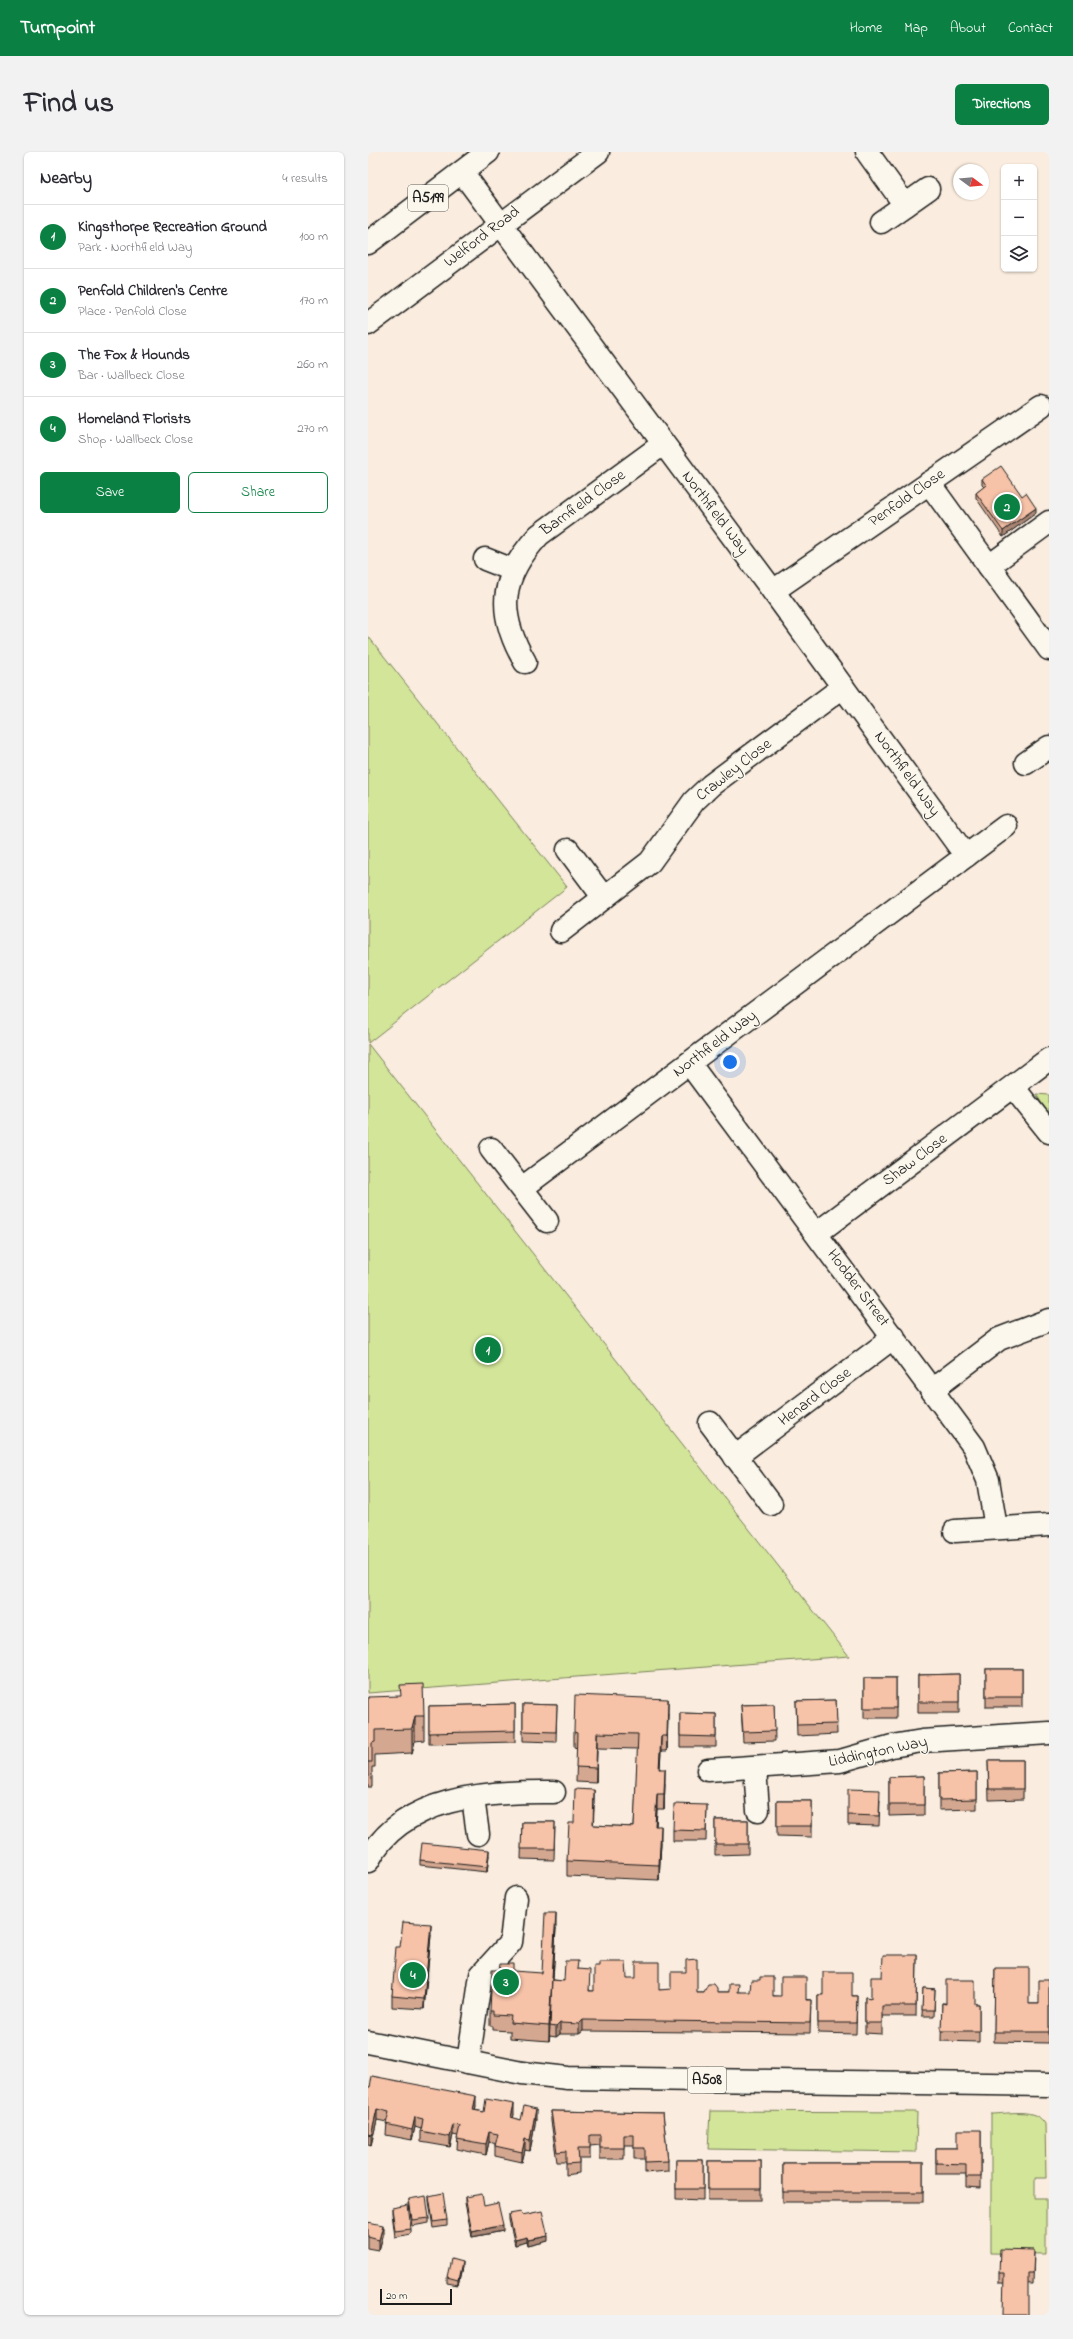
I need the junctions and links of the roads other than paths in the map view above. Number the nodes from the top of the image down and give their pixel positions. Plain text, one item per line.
1 (488, 152) edge
2 (598, 152) edge
3 (867, 152) edge
4 (462, 172) junction
5 (928, 189) dead end
6 (905, 205) junction
7 (881, 222) dead end
8 (501, 223) junction
9 (368, 244) edge
10 (368, 324) edge
11 (1041, 406) dead end
12 (663, 444) junction
13 (929, 483) junction
14 (1049, 522) edge
15 (485, 559) dead end
16 (988, 566) junction
17 (513, 570) junction
18 (773, 591) junction
19 (1049, 649) edge
20 (525, 662) dead end
21 (843, 687) junction
22 (1049, 747) edge
23 (1026, 763) dead end
24 (1006, 826) dead end
25 (568, 850) dead end
26 (966, 856) junction
27 (604, 898) junction
28 (561, 931) dead end
29 (1049, 1059) edge
30 (689, 1063) junction
31 (1013, 1086) junction
32 (1049, 1132) edge
33 (491, 1149) dead end
34 (522, 1188) junction
35 (547, 1221) dead end
36 (817, 1233) junction
37 (1049, 1320) edge
38 (894, 1337) junction
39 (932, 1390) junction
40 (710, 1423) dead end
41 (736, 1457) junction
42 (771, 1504) dead end
43 (1049, 1525) edge
44 (996, 1528) junction
45 (955, 1531) dead end
46 (1049, 1733) edge
47 (755, 1768) junction
48 (708, 1770) dead end
49 (554, 1792) dead end
50 (473, 1798) junction
51 (758, 1810) dead end
52 (478, 1834) dead end
53 (370, 1850) edge
54 (516, 1898) dead end
55 (368, 2042) edge
56 (468, 2062) junction
57 (1049, 2085) edge

1 - 4 main road, A5199
2 - 8 main road, Welford Road
3 - 6 main road
4 - 8 main road, Northfield Way
4 - 9 main road, A5199
5 - 6 main road
6 - 7 main road
8 - 10 main road, Welford Road
8 - 12 main road, Northfield Way
11 - 13 main road, Penfold Close
12 - 17 main road, Barnfield Close
12 - 18 main road, Northfield Way
13 - 16 main road
13 - 18 main road, Penfold Close
14 - 16 main road
15 - 17 main road
16 - 19 main road
17 - 20 main road, Barnfield Close
18 - 21 main road, Northfield Way
21 - 26 main road, Northfield Way
21 - 27 main road, Crawley Close
22 - 23 main road
24 - 26 main road, Northfield Way
25 - 27 main road
26 - 30 main road, Northfield Way
27 - 28 main road, Crawley Close
29 - 31 main road, Shaw Close
30 - 34 main road, Northfield Way
30 - 36 main road, Hodder Street
31 - 32 main road
31 - 36 main road, Shaw Close
33 - 34 main road
34 - 35 main road
36 - 38 main road, Hodder Street
37 - 39 main road
38 - 39 main road, Hodder Street
38 - 41 main road, Henard Close
39 - 44 main road, Hodder Street
40 - 41 main road
41 - 42 main road
43 - 44 main road
44 - 45 main road
46 - 47 main road, Liddington Way
47 - 48 main road, Liddington Way
47 - 51 main road
49 - 50 main road
50 - 52 main road
50 - 53 main road
54 - 56 main road
55 - 56 main road, A508
56 - 57 main road, A508

